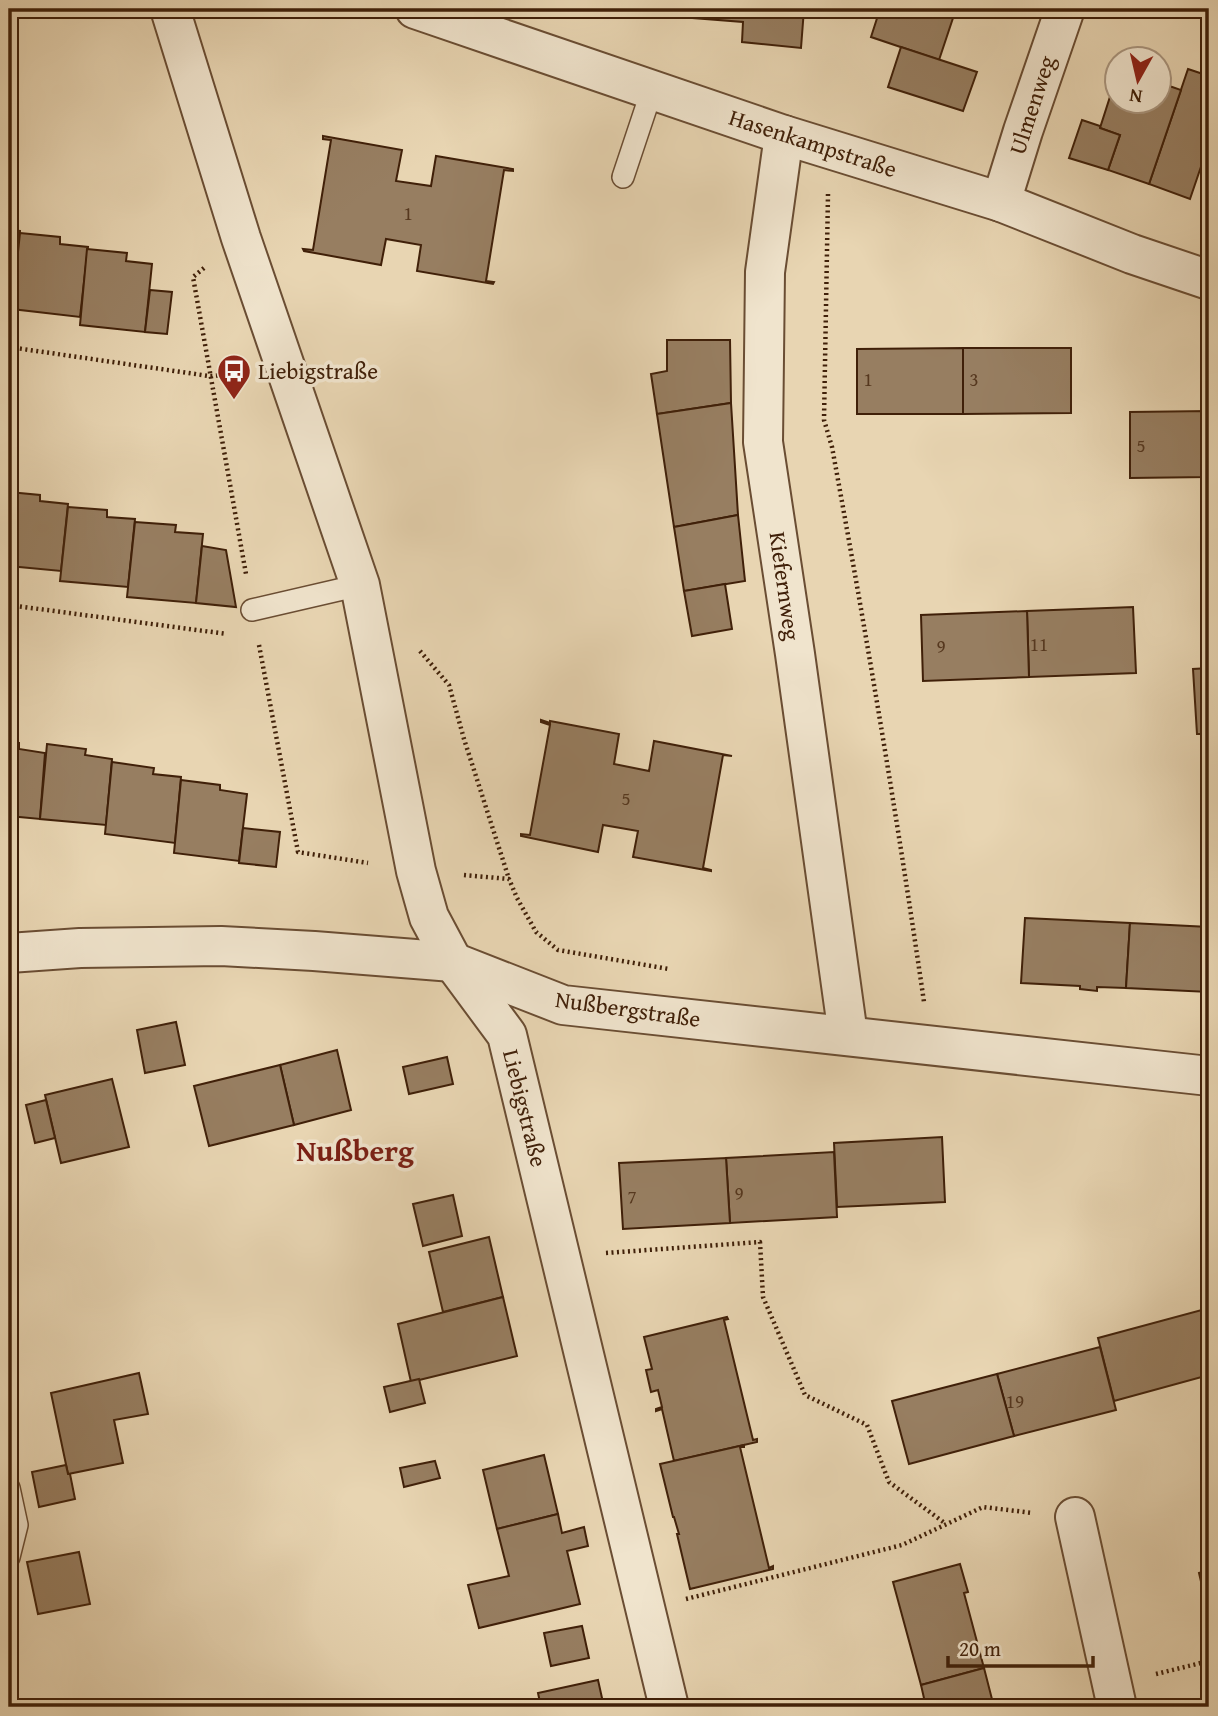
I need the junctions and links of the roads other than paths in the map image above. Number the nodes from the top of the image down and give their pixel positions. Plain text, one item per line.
1 (170, 9) edge
2 (415, 9) edge
3 (1065, 9) edge
4 (652, 90) junction
5 (784, 135) junction
6 (623, 177) dead end
7 (1001, 202) junction
8 (1209, 280) edge
9 (360, 585) junction
10 (252, 610) dead end
11 (9, 953) edge
12 (453, 962) junction
13 (848, 1035) junction
14 (1209, 1076) edge
15 (9, 1488) edge
16 (1075, 1517) road end
17 (9, 1556) edge
18 (1115, 1696) edge
19 (669, 1707) edge

1 - 9 street, Liebigstraße
2 - 4 street, Hasenkampstraße
3 - 7 street, Ulmenweg
4 - 5 street, Hasenkampstraße
4 - 6 lane
5 - 7 street, Hasenkampstraße
5 - 13 street, Kiefernweg
7 - 8 street, Hasenkampstraße
9 - 10 lane
9 - 12 street, Liebigstraße
11 - 12 street, Nußbergstraße
12 - 13 street, Nußbergstraße
12 - 19 street, Liebigstraße
13 - 14 street, Nußbergstraße
15 - 17 lane
16 - 18 street

